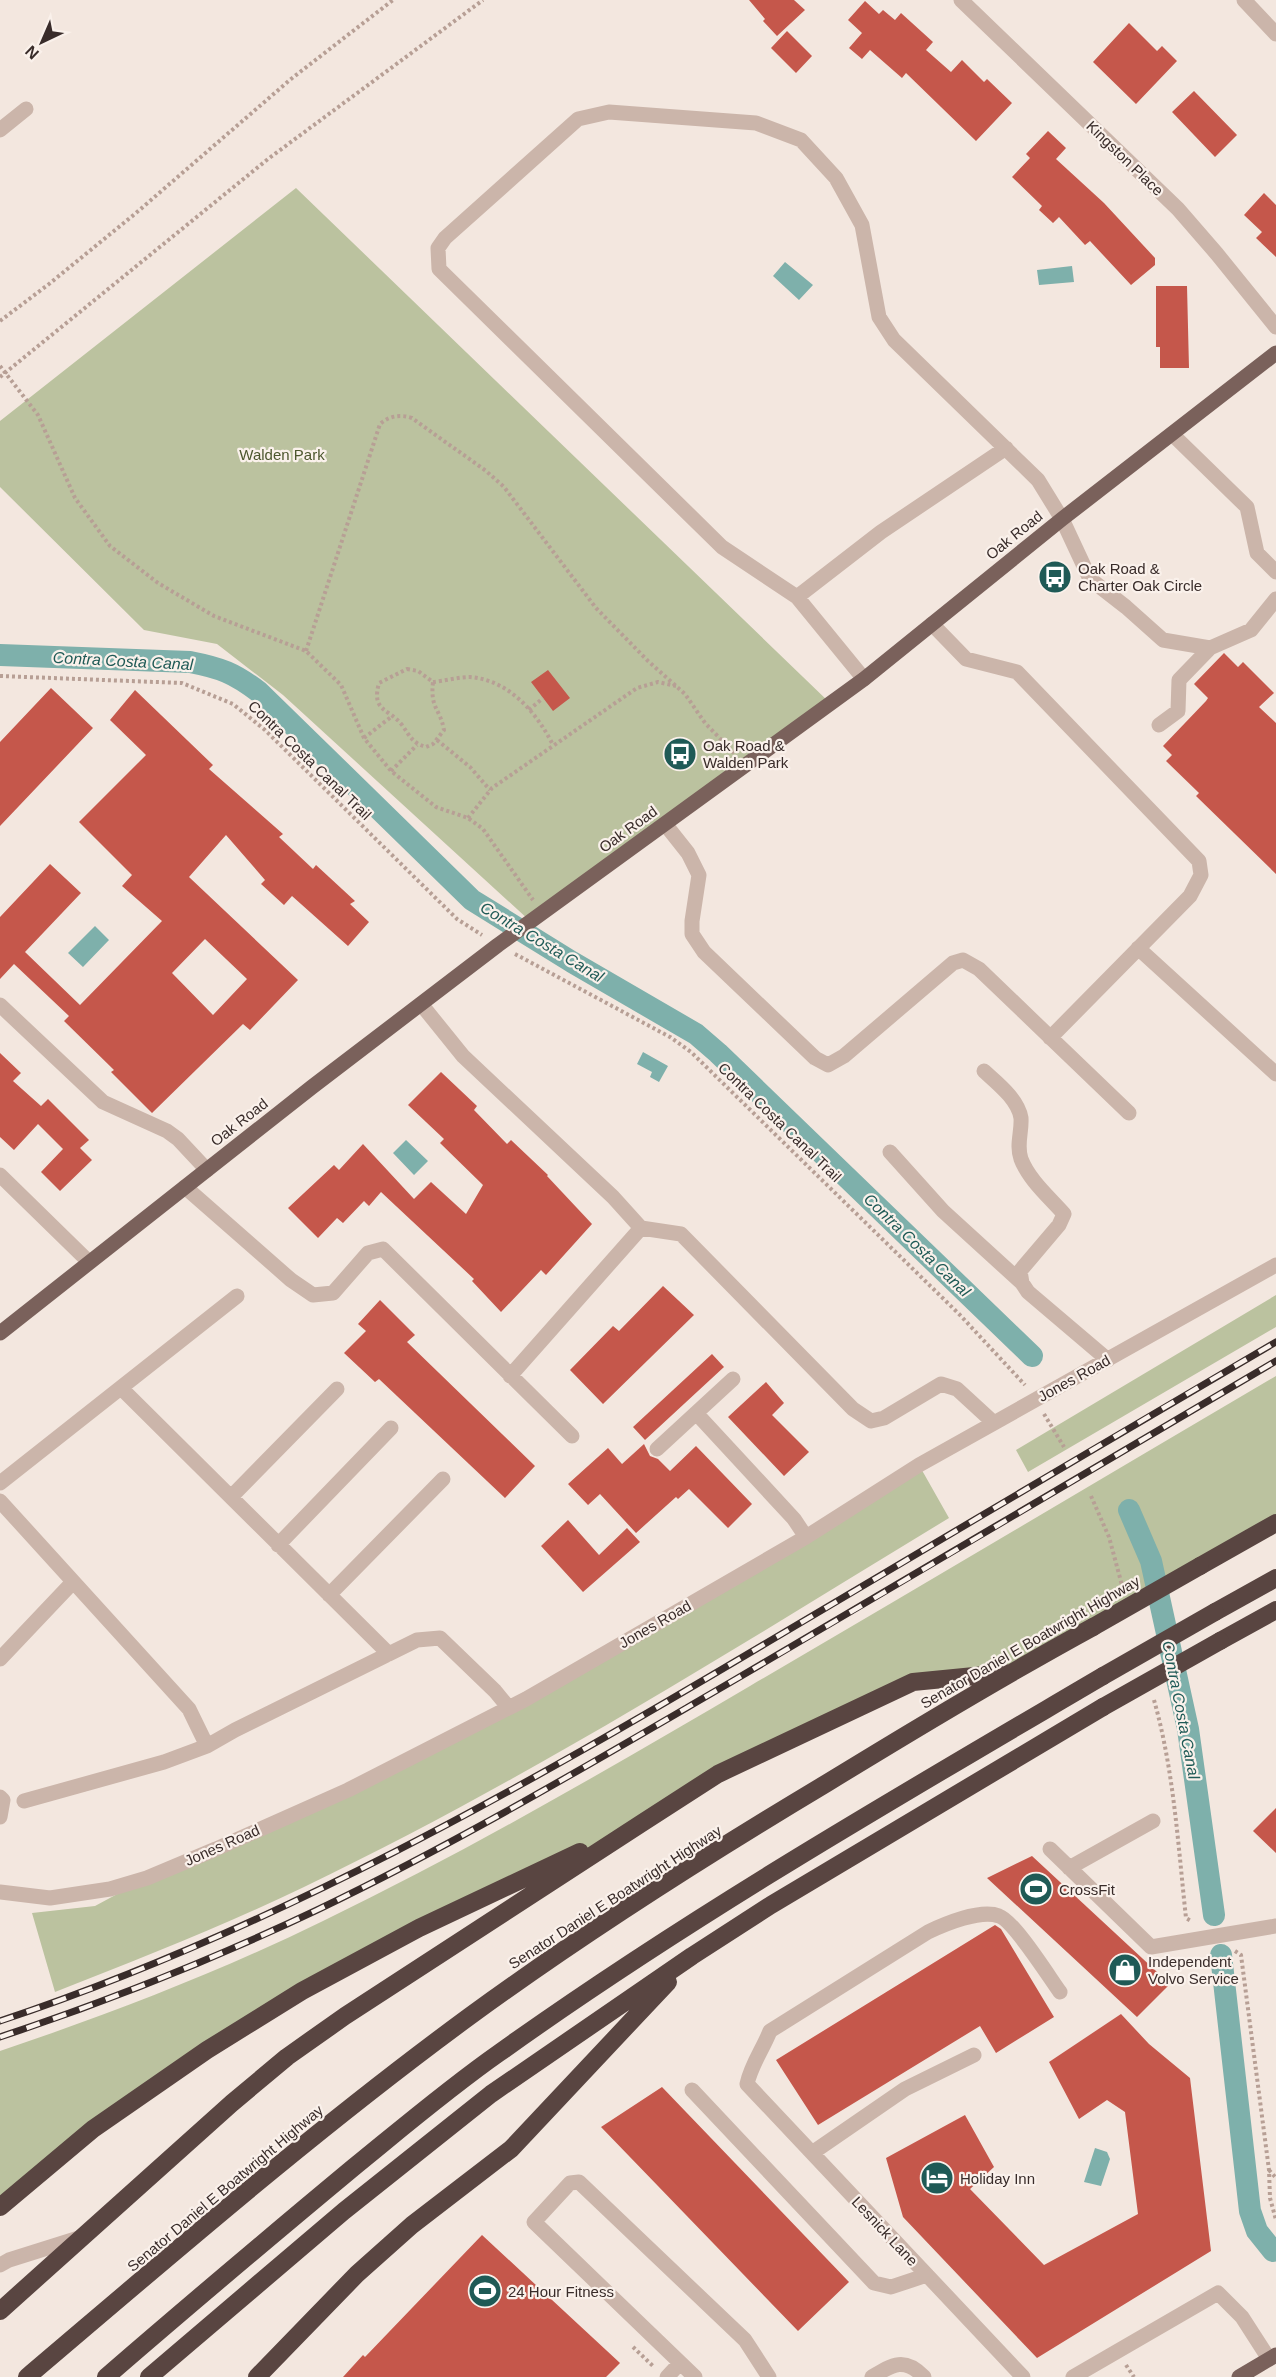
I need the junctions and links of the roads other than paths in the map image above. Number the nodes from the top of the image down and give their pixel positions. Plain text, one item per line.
1 (961, 0) edge
2 (1244, 0) edge
3 (1276, 34) edge
4 (26, 109) dead end
5 (0, 130) edge
6 (1276, 327) edge
7 (1276, 353) edge
8 (1172, 434) junction
9 (1006, 447) junction
10 (1062, 519) junction
11 (1276, 572) edge
12 (797, 597) junction
13 (1276, 599) edge
14 (932, 624) junction
15 (1210, 648) junction
16 (864, 678) junction
17 (1159, 724) dead end
18 (665, 824) junction
19 (1138, 948) junction
20 (421, 1004) junction
21 (0, 1005) edge
22 (1050, 1038) junction
23 (984, 1071) dead end
24 (1276, 1074) edge
25 (1129, 1113) dead end
26 (890, 1152) dead end
27 (207, 1170) junction
28 (0, 1175) edge
29 (185, 1187) junction
30 (641, 1228) junction
31 (89, 1262) junction
32 (1276, 1265) edge
33 (1022, 1283) junction
34 (237, 1296) dead end
35 (0, 1333) edge
36 (1108, 1360) junction
37 (510, 1376) junction
38 (734, 1379) dead end
39 (121, 1388) junction
40 (337, 1389) dead end
41 (696, 1413) junction
42 (994, 1423) junction
43 (392, 1428) dead end
44 (572, 1437) dead end
45 (657, 1449) dead end
46 (443, 1479) dead end
47 (0, 1483) edge
48 (231, 1497) junction
49 (0, 1502) edge
50 (1276, 1516) edge
51 (1276, 1524) edge
52 (806, 1537) junction
53 (278, 1545) junction
54 (1231, 1548) junction
55 (1276, 1578) edge
56 (74, 1582) junction
57 (329, 1595) junction
58 (1276, 1610) edge
59 (389, 1654) junction
60 (0, 1659) edge
61 (1010, 1673) junction
62 (509, 1708) junction
63 (207, 1746) junction
64 (0, 1797) edge
65 (24, 1801) dead end
66 (0, 1817) edge
67 (1153, 1821) dead end
68 (642, 1823) junction
69 (1050, 1849) dead end
70 (1069, 1868) junction
71 (0, 1892) edge
72 (1276, 1926) edge
73 (692, 1956) junction
74 (1060, 1992) dead end
75 (974, 2055) dead end
76 (692, 2090) dead end
77 (812, 2153) junction
78 (0, 2207) edge
79 (82, 2237) junction
80 (0, 2265) edge
81 (927, 2275) junction
82 (0, 2311) edge
83 (1273, 2357) edge
84 (680, 2363) junction
85 (663, 2374) edge
86 (27, 2377) edge
87 (106, 2377) edge
88 (149, 2377) edge
89 (257, 2377) edge
90 (696, 2377) edge
91 (769, 2377) edge
92 (872, 2377) edge
93 (924, 2377) edge
94 (1023, 2377) edge
95 (1073, 2377) edge
96 (1239, 2377) edge

1 - 6 street, Kingston Place
2 - 3 street
4 - 5 street
7 - 8 main road, Oak Road
8 - 10 main road, Oak Road
8 - 11 street
9 - 10 street
9 - 12 street
9 - 12 street
10 - 14 main road, Oak Road
10 - 15 street
12 - 16 street
13 - 15 street
14 - 16 main road, Oak Road
14 - 19 street
15 - 17 street
16 - 18 main road, Oak Road
18 - 20 main road, Oak Road
18 - 22 street
19 - 22 street
19 - 24 street
20 - 27 main road, Oak Road
20 - 30 street
21 - 27 street
22 - 25 street
23 - 33 street
26 - 33 street
27 - 29 main road, Oak Road
28 - 31 street
29 - 31 main road, Oak Road
29 - 37 street
30 - 37 street
30 - 42 street
31 - 35 main road, Oak Road
32 - 36 street, Jones Road
33 - 36 street
34 - 39 street
36 - 42 street, Jones Road
37 - 44 street
38 - 41 street
39 - 47 street
39 - 48 street
40 - 48 street
41 - 45 street
41 - 52 street
42 - 52 street, Jones Road
43 - 53 street
46 - 57 street
48 - 53 street
49 - 56 street
50 - 54 highway
51 - 54 highway, Senator Daniel E Boatwright Highway
52 - 62 street, Jones Road
53 - 57 street
54 - 61 highway, Senator Daniel E Boatwright Highway, bridge
55 - 87 highway, bridge
56 - 60 street
56 - 63 street
57 - 59 street
58 - 73 highway, bridge
59 - 62 street
59 - 63 street
61 - 68 highway
61 - 86 highway, Senator Daniel E Boatwright Highway
62 - 71 street, Jones Road
63 - 65 street
64 - 66 street
67 - 70 street
68 - 78 highway
68 - 79 highway
69 - 70 street
70 - 72 street
73 - 88 highway
73 - 89 highway
74 - 77 street, Lesnick Lane
75 - 77 street
76 - 81 street
77 - 81 street, Lesnick Lane
79 - 80 street
79 - 82 highway
81 - 94 street, Lesnick Lane
83 - 95 street
83 - 96 main road
84 - 85 street
84 - 90 street
84 - 91 street
92 - 93 street

